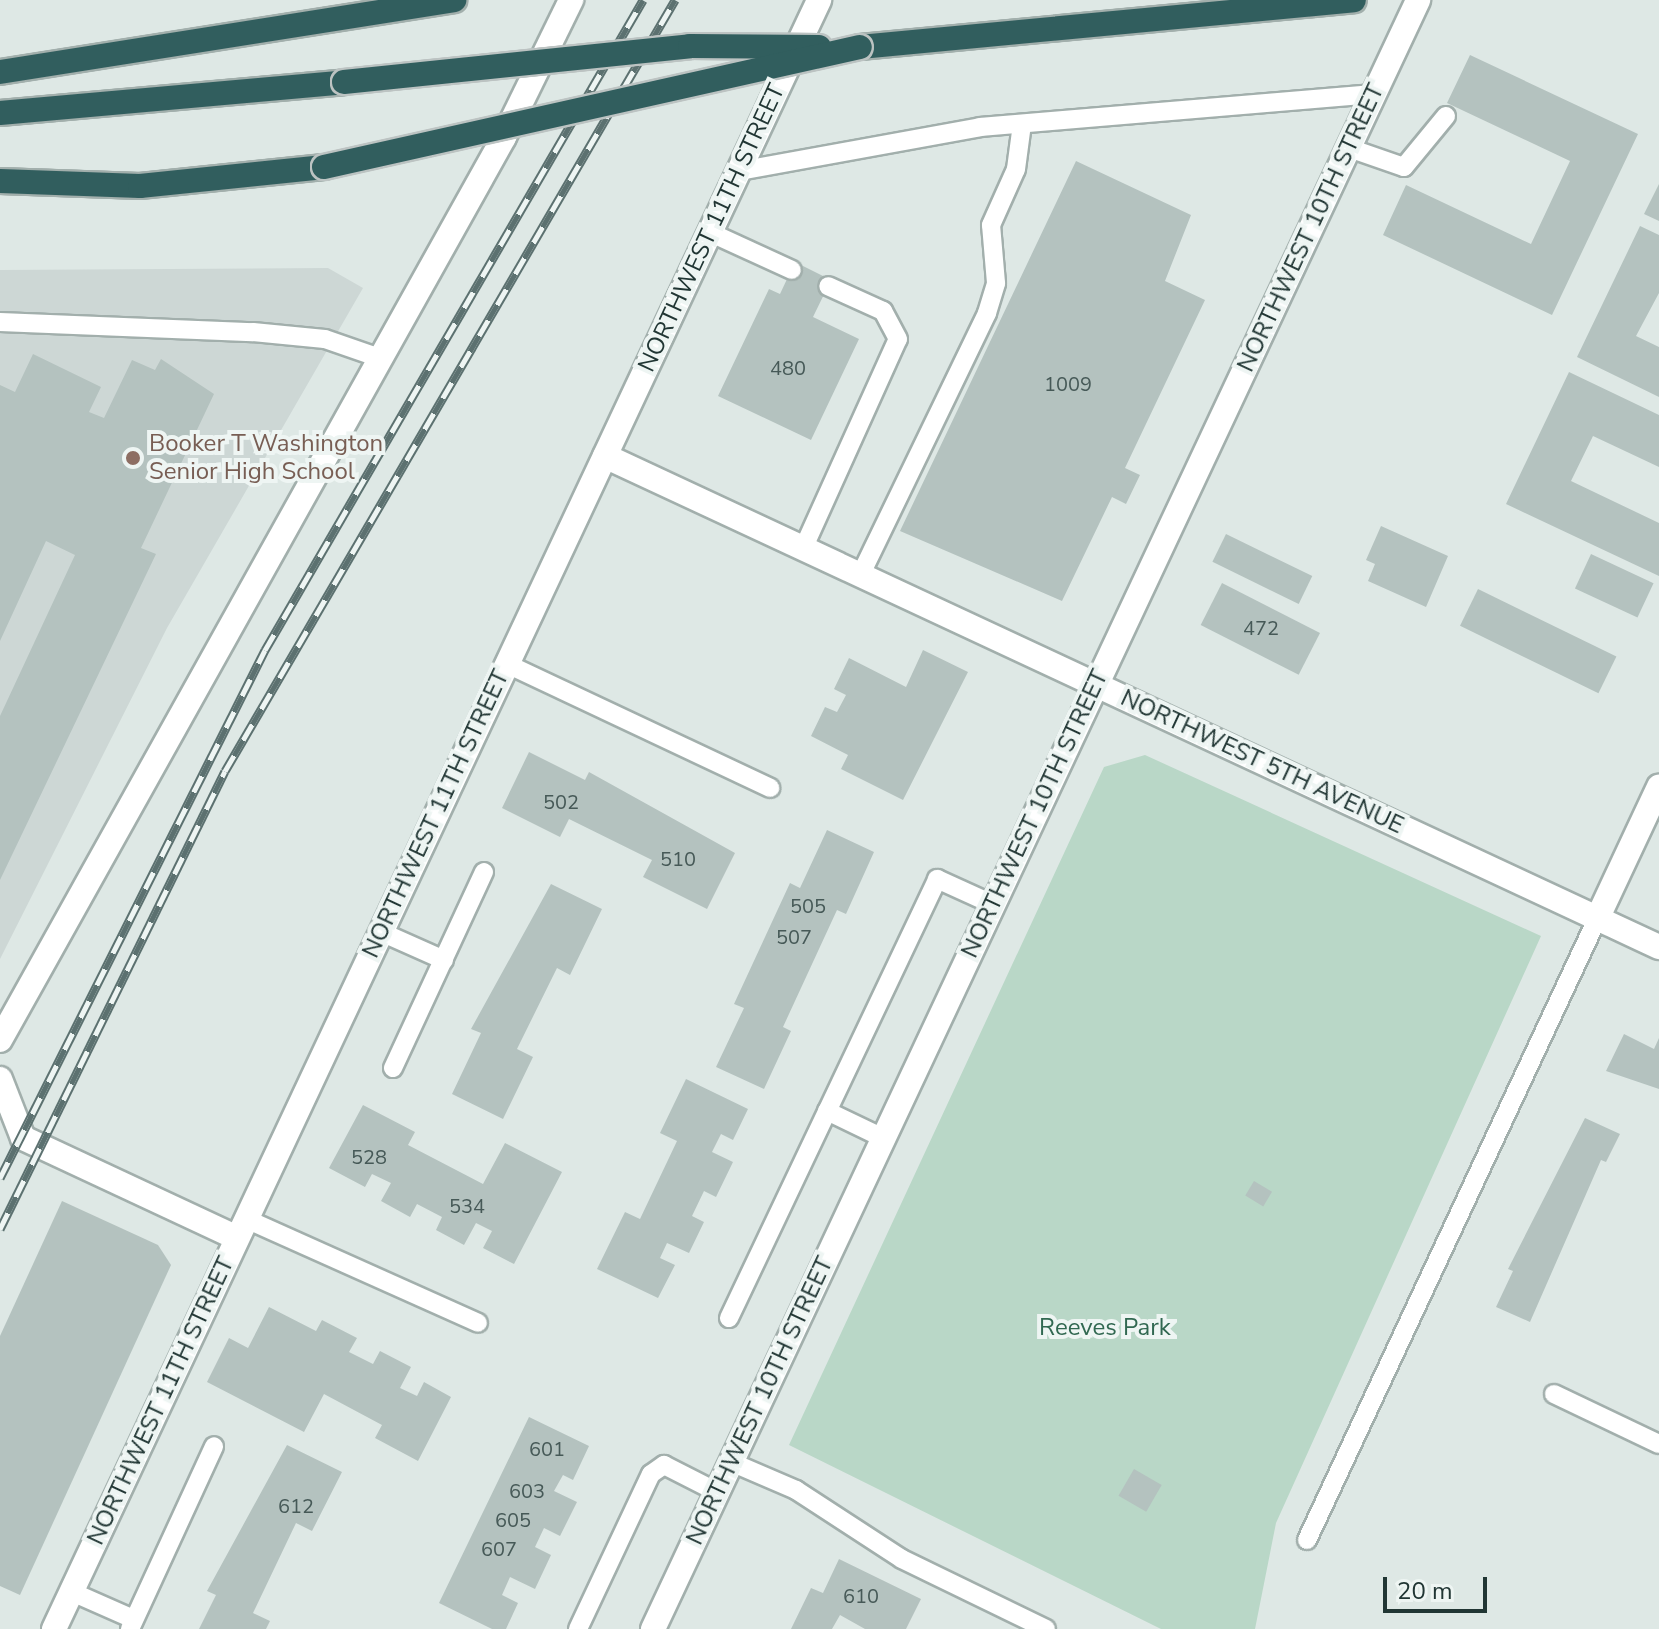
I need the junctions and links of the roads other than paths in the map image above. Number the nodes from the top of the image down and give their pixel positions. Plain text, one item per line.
1 (454, 0) edge
2 (571, 0) edge
3 (819, 0) edge
4 (1354, 0) edge
5 (1418, 0) edge
6 (860, 47) junction
7 (0, 72) edge
8 (1374, 94) junction
9 (0, 113) edge
10 (1446, 116) dead end
11 (1022, 124) junction
12 (1349, 148) junction
13 (739, 171) junction
14 (0, 181) edge
15 (709, 232) junction
16 (792, 270) dead end
17 (828, 286) dead end
18 (0, 322) edge
19 (380, 358) junction
20 (605, 456) junction
21 (803, 549) junction
22 (860, 576) junction
23 (507, 664) junction
24 (1096, 684) junction
25 (1659, 787) edge
26 (770, 788) dead end
27 (484, 872) dead end
28 (992, 904) junction
29 (1598, 917) junction
30 (381, 932) junction
31 (1659, 947) edge
32 (444, 960) junction
33 (0, 1040) edge
34 (393, 1068) dead end
35 (0, 1079) edge
36 (827, 1111) junction
37 (883, 1138) junction
38 (12, 1140) edge
39 (242, 1228) junction
40 (729, 1318) dead end
41 (478, 1323) dead end
42 (1554, 1394) dead end
43 (1659, 1444) edge
44 (214, 1446) dead end
45 (731, 1462) junction
46 (717, 1492) junction
47 (1307, 1540) dead end
48 (72, 1592) junction
49 (129, 1623) edge
50 (54, 1629) edge
51 (578, 1629) edge
52 (653, 1629) edge
53 (1046, 1629) edge

1 - 7 highway
2 - 19 street
3 - 13 street, NORTHWEST 11TH STREET
4 - 6 highway
5 - 8 street, NORTHWEST 10TH STREET
6 - 9 highway, bridge
6 - 14 highway, bridge
8 - 11 lane
8 - 12 street, NORTHWEST 10TH STREET
10 - 12 lane
11 - 13 lane
11 - 22 lane
12 - 24 street, NORTHWEST 10TH STREET
13 - 15 street, NORTHWEST 11TH STREET
15 - 16 lane
15 - 20 street, NORTHWEST 11TH STREET
17 - 21 lane
18 - 19 lane
19 - 33 street
20 - 21 street, NORTHWEST 5TH AVENUE
20 - 23 street, NORTHWEST 11TH STREET
21 - 22 street, NORTHWEST 5TH AVENUE
22 - 24 street, NORTHWEST 5TH AVENUE
23 - 26 lane
23 - 30 street, NORTHWEST 11TH STREET
24 - 28 street, NORTHWEST 10TH STREET
24 - 29 street, NORTHWEST 5TH AVENUE
25 - 29 street
27 - 32 lane
28 - 36 lane
28 - 37 street, NORTHWEST 10TH STREET
29 - 31 street, NORTHWEST 5TH AVENUE
29 - 47 lane
30 - 32 lane
30 - 39 street, NORTHWEST 11TH STREET
32 - 34 lane
35 - 38 street
36 - 37 lane
36 - 40 lane
37 - 45 street, NORTHWEST 10TH STREET
38 - 39 street
39 - 41 lane
39 - 48 street, NORTHWEST 11TH STREET
42 - 43 lane
44 - 49 lane
45 - 46 street, NORTHWEST 10TH STREET
45 - 53 lane
46 - 51 lane
46 - 52 street, NORTHWEST 10TH STREET
48 - 49 lane
48 - 50 street, NORTHWEST 11TH STREET

